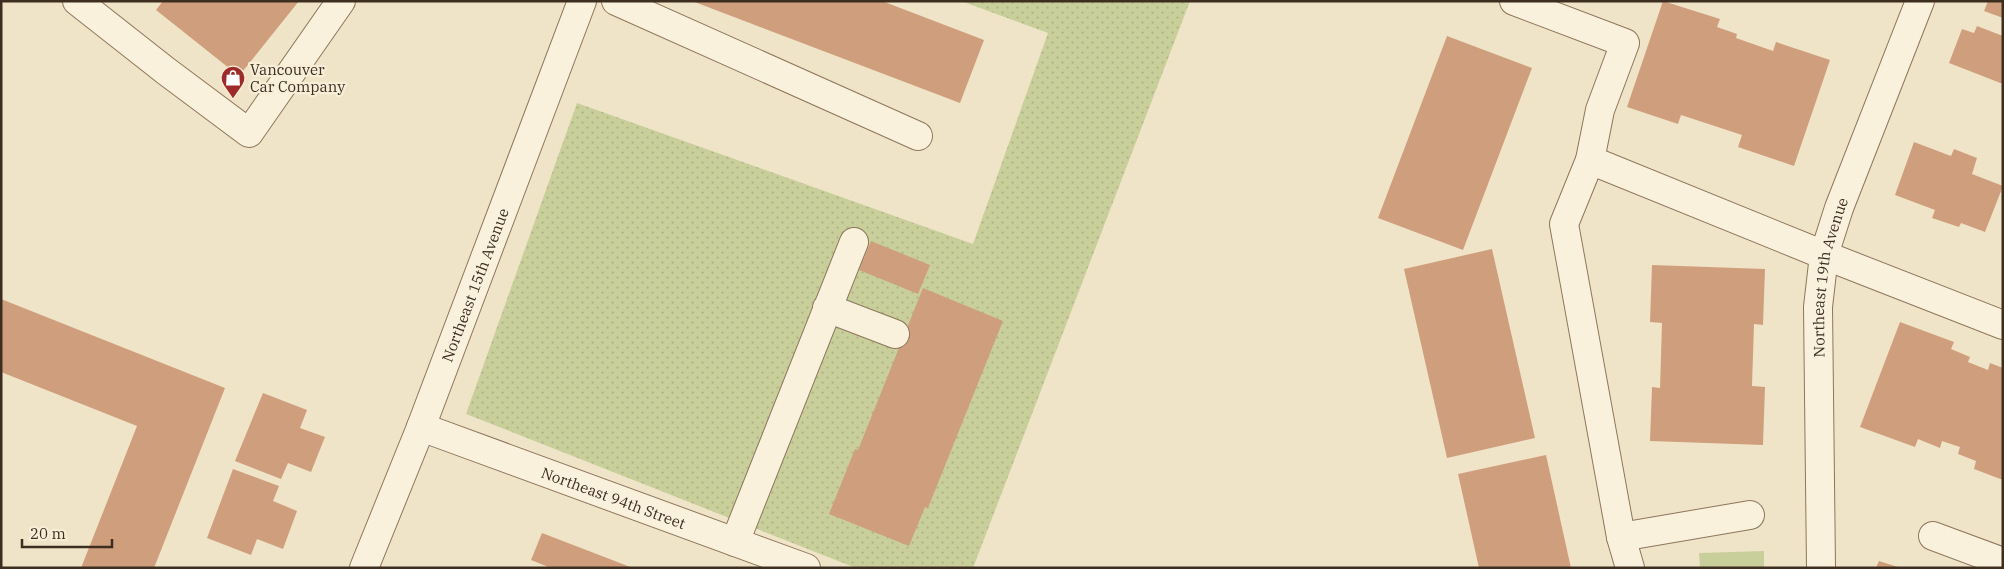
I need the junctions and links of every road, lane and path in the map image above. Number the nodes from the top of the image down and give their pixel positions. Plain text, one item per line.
1 (341, 1) edge
2 (582, 1) edge
3 (616, 1) edge
4 (1514, 1) edge
5 (1920, 1) edge
6 (93, 6) edge
7 (918, 136) dead end
8 (1590, 160) junction
9 (854, 242) dead end
10 (1824, 255) junction
11 (827, 308) junction
12 (2003, 325) edge
13 (895, 334) dead end
14 (421, 426) junction
15 (1750, 515) dead end
16 (1933, 536) dead end
17 (1621, 537) junction
18 (735, 542) junction
19 (2003, 562) edge
20 (364, 568) edge
21 (806, 568) edge
22 (1630, 568) edge
23 (1821, 568) edge

1 - 6 street
2 - 14 street, Northeast 15th Avenue
3 - 7 street
4 - 8 street
5 - 10 street, Northeast 19th Avenue
8 - 10 street
8 - 17 street
9 - 11 street
10 - 12 street
10 - 23 street, Northeast 19th Avenue
11 - 13 street
11 - 18 street
14 - 18 street, Northeast 94th Street
14 - 20 street, Northeast 15th Avenue
15 - 17 street
16 - 19 street
17 - 22 street
18 - 21 street, Northeast 94th Street

